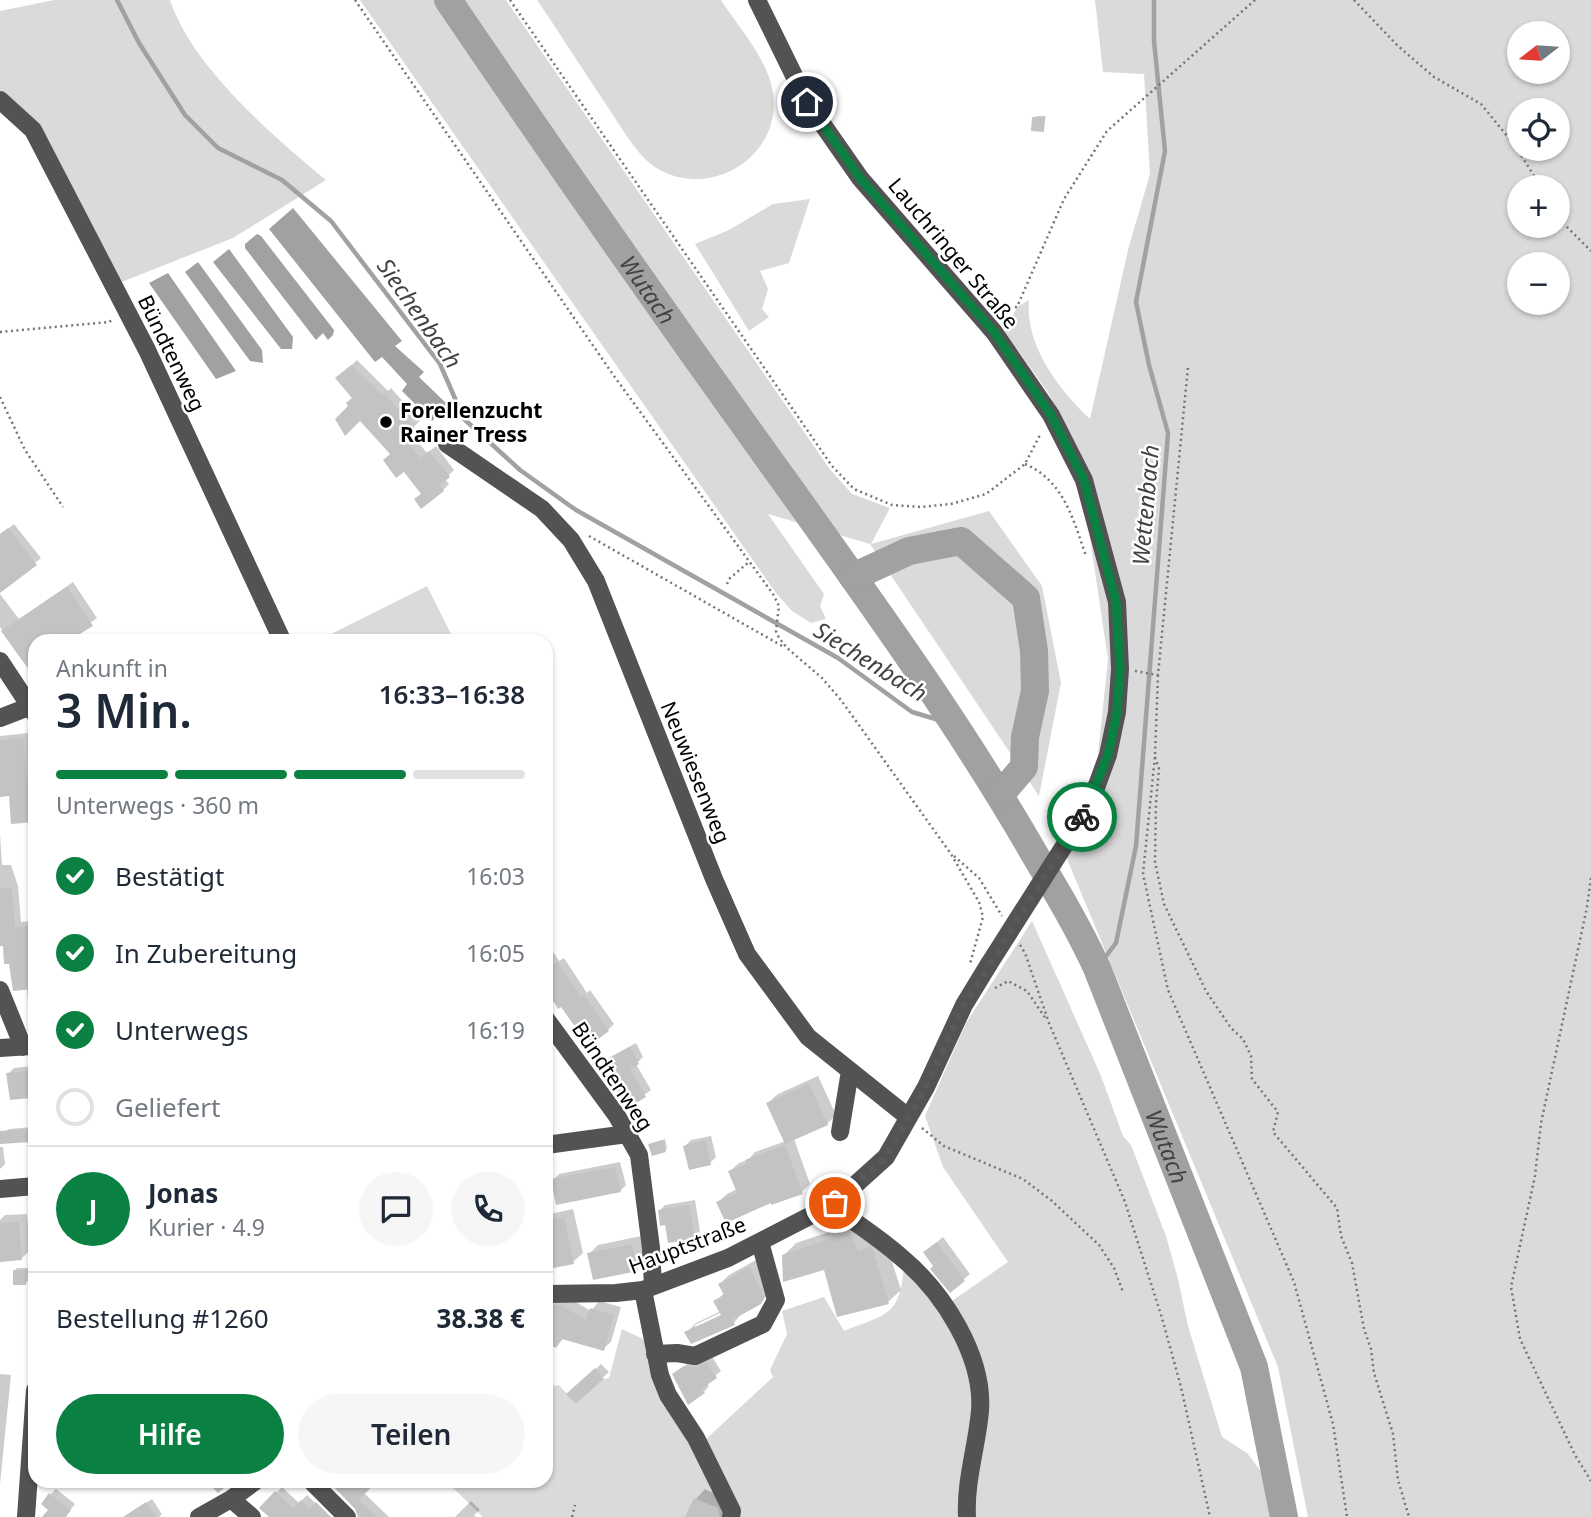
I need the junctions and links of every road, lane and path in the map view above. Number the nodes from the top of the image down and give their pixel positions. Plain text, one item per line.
1 (355, 0) edge
2 (510, 0) edge
3 (757, 0) edge
4 (1255, 0) edge
5 (1354, 0) edge
6 (0, 100) edge
7 (1533, 175) edge
8 (1570, 230) edge
9 (1591, 251) edge
10 (126, 309) junction
11 (0, 332) edge
12 (994, 332) junction
13 (1188, 367) dead end
14 (0, 397) edge
15 (1051, 415) junction
16 (447, 444) dead end
17 (1025, 464) junction
18 (63, 507) dead end
19 (589, 536) dead end
20 (1087, 559) dead end
21 (749, 561) junction
22 (727, 584) dead end
23 (279, 634) edge
24 (787, 648) junction
25 (0, 661) edge
26 (1120, 668) junction
27 (1158, 674) junction
28 (28, 703) edge
29 (28, 711) edge
30 (0, 718) edge
31 (1155, 756) junction
32 (1591, 877) edge
33 (968, 973) dead end
34 (0, 990) edge
35 (964, 1005) junction
36 (553, 1028) edge
37 (28, 1044) edge
38 (28, 1046) edge
39 (0, 1048) edge
40 (850, 1071) junction
41 (908, 1116) junction
42 (840, 1132) dead end
43 (627, 1134) junction
44 (553, 1144) edge
45 (28, 1187) edge
46 (0, 1189) edge
47 (835, 1203) junction
48 (760, 1242) junction
49 (648, 1288) junction
50 (1123, 1292) dead end
51 (553, 1294) edge
52 (655, 1354) junction
53 (1591, 1481) edge
54 (28, 1488) edge
55 (247, 1488) edge
56 (318, 1488) edge
57 (231, 1500) junction
58 (575, 1505) dead end
59 (26, 1517) edge
60 (199, 1517) edge
61 (237, 1517) edge
62 (252, 1517) edge
63 (347, 1517) edge
64 (572, 1517) edge
65 (731, 1517) edge
66 (967, 1517) edge
67 (1210, 1517) edge
68 (1347, 1517) edge
69 (1409, 1517) edge

1 - 21 path
2 - 17 path
3 - 12 street, Lauchringer Straße
4 - 12 path
5 - 7 path
6 - 10 street, Bündtenweg
8 - 9 path
10 - 11 path
10 - 23 street, Bündtenweg
12 - 15 street, Lauchringer Straße
13 - 27 path
14 - 18 path
15 - 17 path
15 - 26 street, Lauchringer Straße
16 - 40 street, Neuwiesenweg
17 - 20 path
19 - 24 path
21 - 22 path
21 - 24 path
24 - 33 path
25 - 28 street
26 - 27 path
26 - 35 street, Lauchringer Straße, bridge
27 - 31 path
29 - 30 street
31 - 68 path
31 - 69 path
32 - 53 path
34 - 37 street
35 - 41 street, Lauchringer Straße
35 - 67 path
36 - 43 street, Bündtenweg
38 - 39 street
40 - 41 street, Neuwiesenweg
40 - 42 street
41 - 47 street, Hauptstraße
41 - 50 path
43 - 44 street
43 - 49 street, Bündtenweg
45 - 46 street
47 - 48 street, Hauptstraße
47 - 66 street
48 - 49 street, Hauptstraße
48 - 52 street
49 - 51 street, Hauptstraße
49 - 52 street, Bündtenweg
52 - 65 street, Bündtenweg
54 - 59 street
55 - 57 street
56 - 63 street
57 - 60 street
57 - 61 street
57 - 62 street
58 - 64 path

